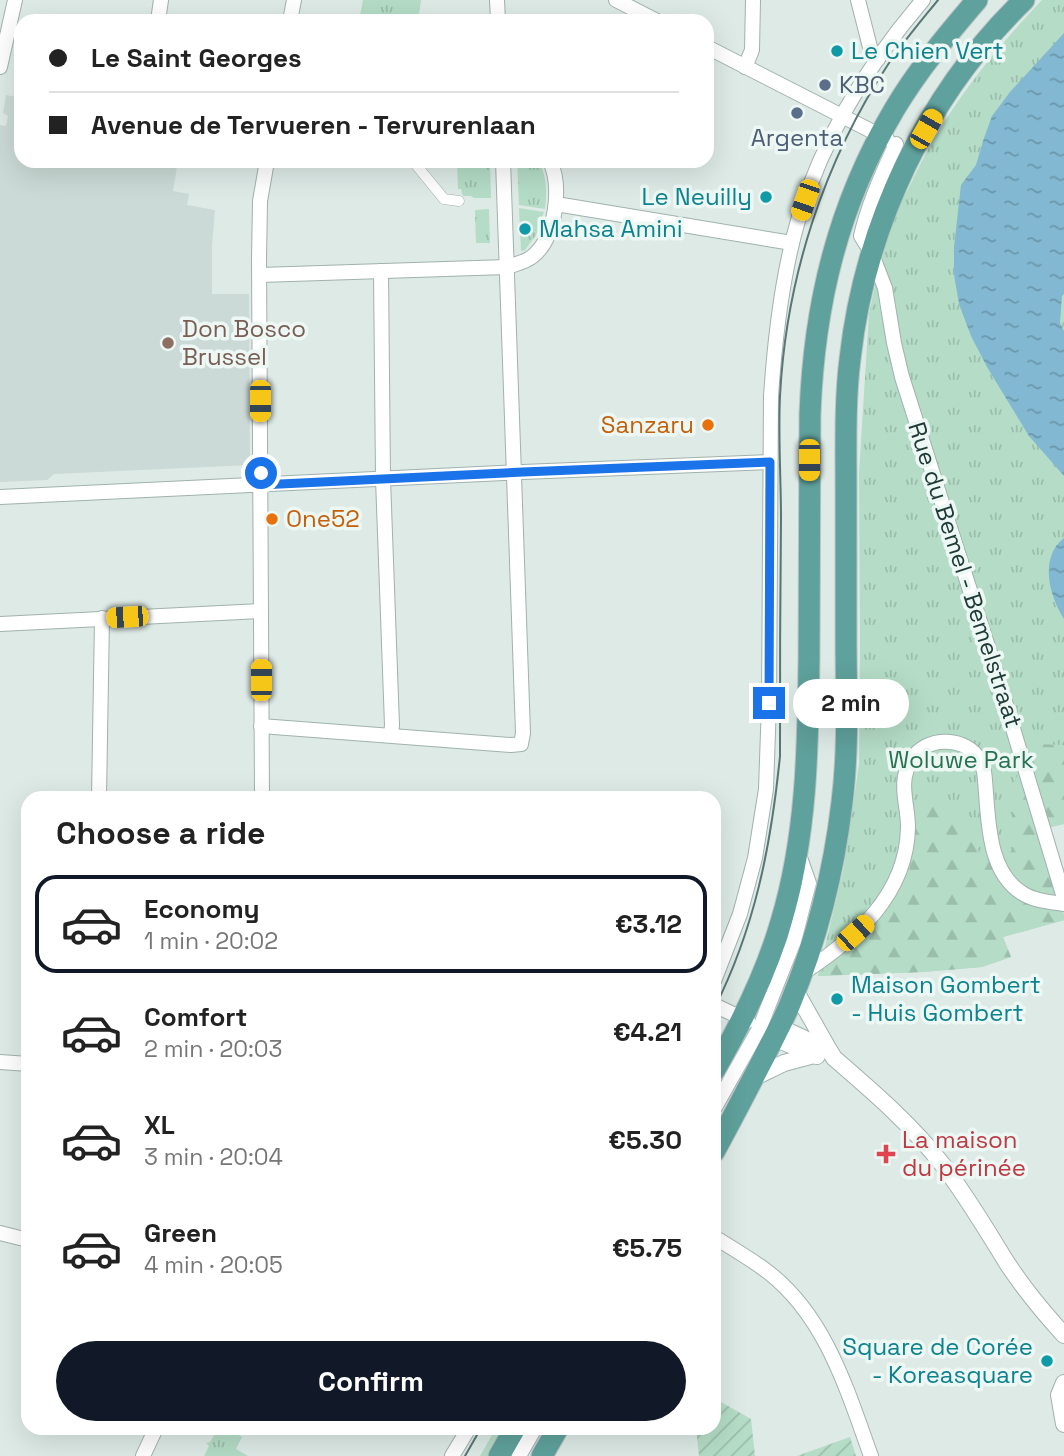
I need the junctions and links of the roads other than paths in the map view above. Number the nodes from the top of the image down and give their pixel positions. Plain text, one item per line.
1 (616, 0) edge
2 (753, 0) edge
3 (858, 0) edge
4 (923, 0) edge
5 (977, 0) edge
6 (1024, 0) edge
7 (643, 14) edge
8 (14, 29) edge
9 (714, 51) edge
10 (878, 59) junction
11 (0, 67) edge
12 (745, 67) junction
13 (843, 117) junction
14 (896, 144) junction
15 (266, 168) edge
16 (419, 168) edge
17 (503, 168) edge
18 (552, 168) edge
19 (459, 201) dead end
20 (556, 204) junction
21 (792, 243) junction
22 (871, 253) junction
23 (507, 267) junction
24 (381, 271) junction
25 (260, 275) junction
26 (770, 462) junction
27 (513, 473) junction
28 (383, 479) junction
29 (260, 485) junction
30 (0, 497) edge
31 (260, 611) junction
32 (102, 618) junction
33 (0, 624) edge
34 (261, 726) junction
35 (391, 735) junction
36 (99, 791) edge
37 (262, 791) edge
38 (1064, 898) edge
39 (1064, 904) edge
40 (721, 963) edge
41 (798, 982) junction
42 (721, 1008) edge
43 (764, 1028) junction
44 (820, 1055) junction
45 (0, 1062) edge
46 (21, 1064) edge
47 (721, 1066) edge
48 (753, 1078) junction
49 (721, 1098) edge
50 (721, 1139) edge
51 (0, 1233) edge
52 (21, 1238) edge
53 (721, 1241) edge
54 (1064, 1335) edge
55 (1064, 1383) edge
56 (1064, 1424) edge
57 (153, 1435) edge
58 (464, 1435) edge
59 (511, 1435) edge
60 (531, 1435) edge
61 (554, 1435) edge
62 (143, 1456) edge
63 (452, 1456) edge
64 (499, 1456) edge
65 (519, 1456) edge
66 (542, 1456) edge
67 (871, 1456) edge

1 - 7 street
2 - 12 street
3 - 10 street
4 - 10 street
5 - 14 main road
6 - 14 main road
8 - 11 street
9 - 12 street
10 - 13 street
12 - 13 street
13 - 14 street
13 - 21 street
14 - 22 main road
14 - 43 main road
15 - 25 street
16 - 19 street
17 - 23 street
18 - 20 street
20 - 21 street
20 - 23 street
21 - 26 street
22 - 38 street, Rue du Bemel - Bemelstraat
22 - 41 main road
23 - 24 street
23 - 27 street
24 - 25 street
24 - 28 street
25 - 29 street
26 - 27 street
26 - 40 street
27 - 28 street
27 - 35 street
28 - 29 street
28 - 35 street
29 - 30 street
29 - 31 street
31 - 32 street
31 - 34 street
32 - 33 street
32 - 36 street
34 - 35 street
34 - 37 street
39 - 41 street
41 - 43 main road
41 - 44 street
42 - 43 street
43 - 44 street
43 - 47 main road
43 - 48 main road
43 - 49 street
44 - 48 street
44 - 54 street
45 - 46 street
48 - 50 main road
51 - 52 street
53 - 67 street
55 - 56 street
57 - 62 street
58 - 63 street
59 - 64 main road
60 - 65 street
61 - 66 main road

